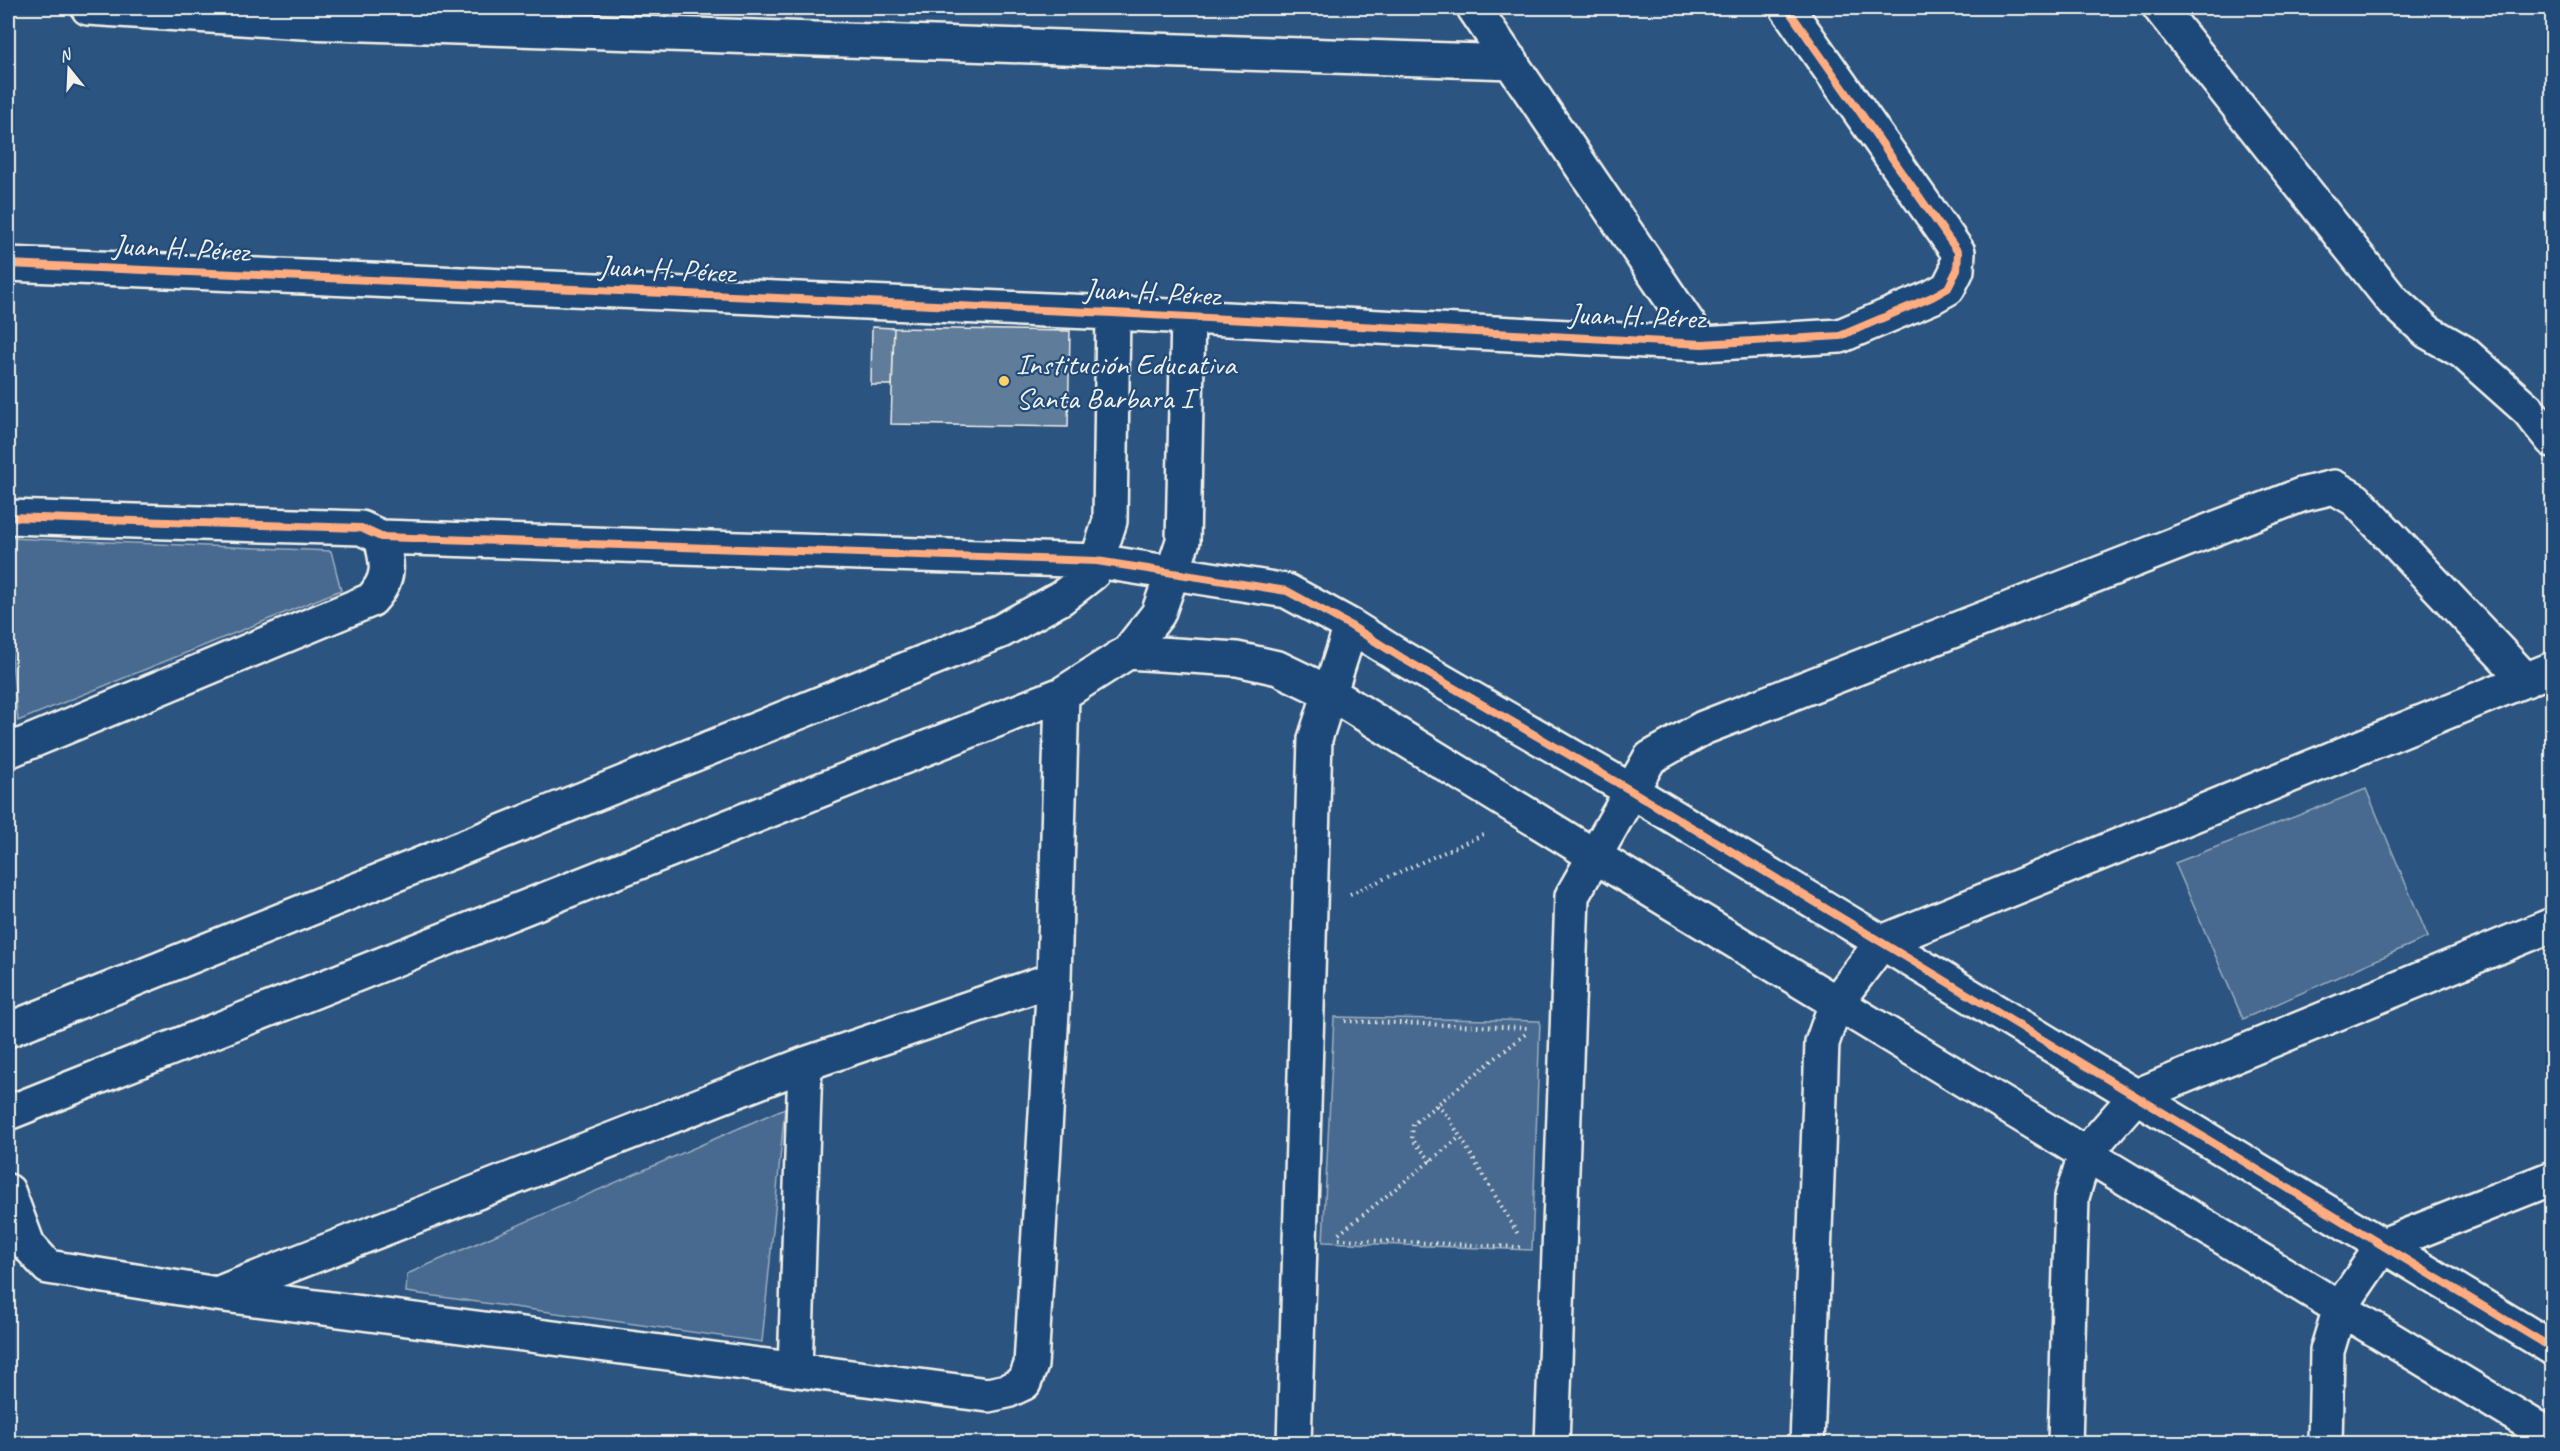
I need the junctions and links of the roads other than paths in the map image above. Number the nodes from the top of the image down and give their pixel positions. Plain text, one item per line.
1 (88, 8) edge
2 (1473, 8) edge
3 (1787, 8) edge
4 (2160, 8) edge
5 (1512, 63) junction
6 (8, 264) edge
7 (1113, 313) junction
8 (1188, 317) junction
9 (1702, 344) junction
10 (2553, 440) edge
11 (8, 517) edge
12 (381, 537) junction
13 (1097, 561) junction
14 (1172, 574) junction
15 (1352, 626) junction
16 (1128, 652) junction
17 (2539, 674) edge
18 (1330, 693) junction
19 (1062, 694) junction
20 (8, 751) edge
21 (1630, 790) junction
22 (1593, 855) junction
23 (2553, 926) edge
24 (1882, 942) junction
25 (1054, 979) junction
26 (1836, 1003) junction
27 (8, 1030) edge
28 (805, 1064) junction
29 (2136, 1096) junction
30 (8, 1113) edge
31 (2085, 1154) junction
32 (2553, 1178) edge
33 (8, 1191) edge
34 (2383, 1245) junction
35 (217, 1294) junction
36 (2340, 1308) junction
37 (2553, 1348) edge
38 (795, 1370) junction
39 (2553, 1437) edge
40 (1294, 1443) edge
41 (1552, 1443) edge
42 (1807, 1443) edge
43 (2065, 1443) edge
44 (2325, 1443) edge

1 - 5 street
2 - 5 street
3 - 9 street, Juan H. Pérez
4 - 10 street
5 - 9 street
6 - 7 street, Juan H. Pérez
7 - 8 street, Juan H. Pérez
7 - 13 street
8 - 9 street, Juan H. Pérez
8 - 14 street
11 - 12 street
12 - 13 street
12 - 20 street
13 - 14 street
13 - 27 street
14 - 15 street
14 - 16 street
15 - 18 street
15 - 21 street
16 - 18 street
16 - 19 street
17 - 21 street
17 - 24 street
18 - 22 street
18 - 40 street
19 - 25 street
19 - 30 street
21 - 22 street
21 - 24 street
22 - 26 street
22 - 41 street
23 - 29 street
24 - 26 street
24 - 29 street
25 - 28 street
25 - 38 street
26 - 31 street
26 - 42 street
28 - 35 street
28 - 38 street
29 - 31 street
29 - 34 street
31 - 36 street
31 - 43 street
32 - 34 street
33 - 35 street
34 - 36 street
34 - 37 street
35 - 38 street
36 - 39 street
36 - 44 street

